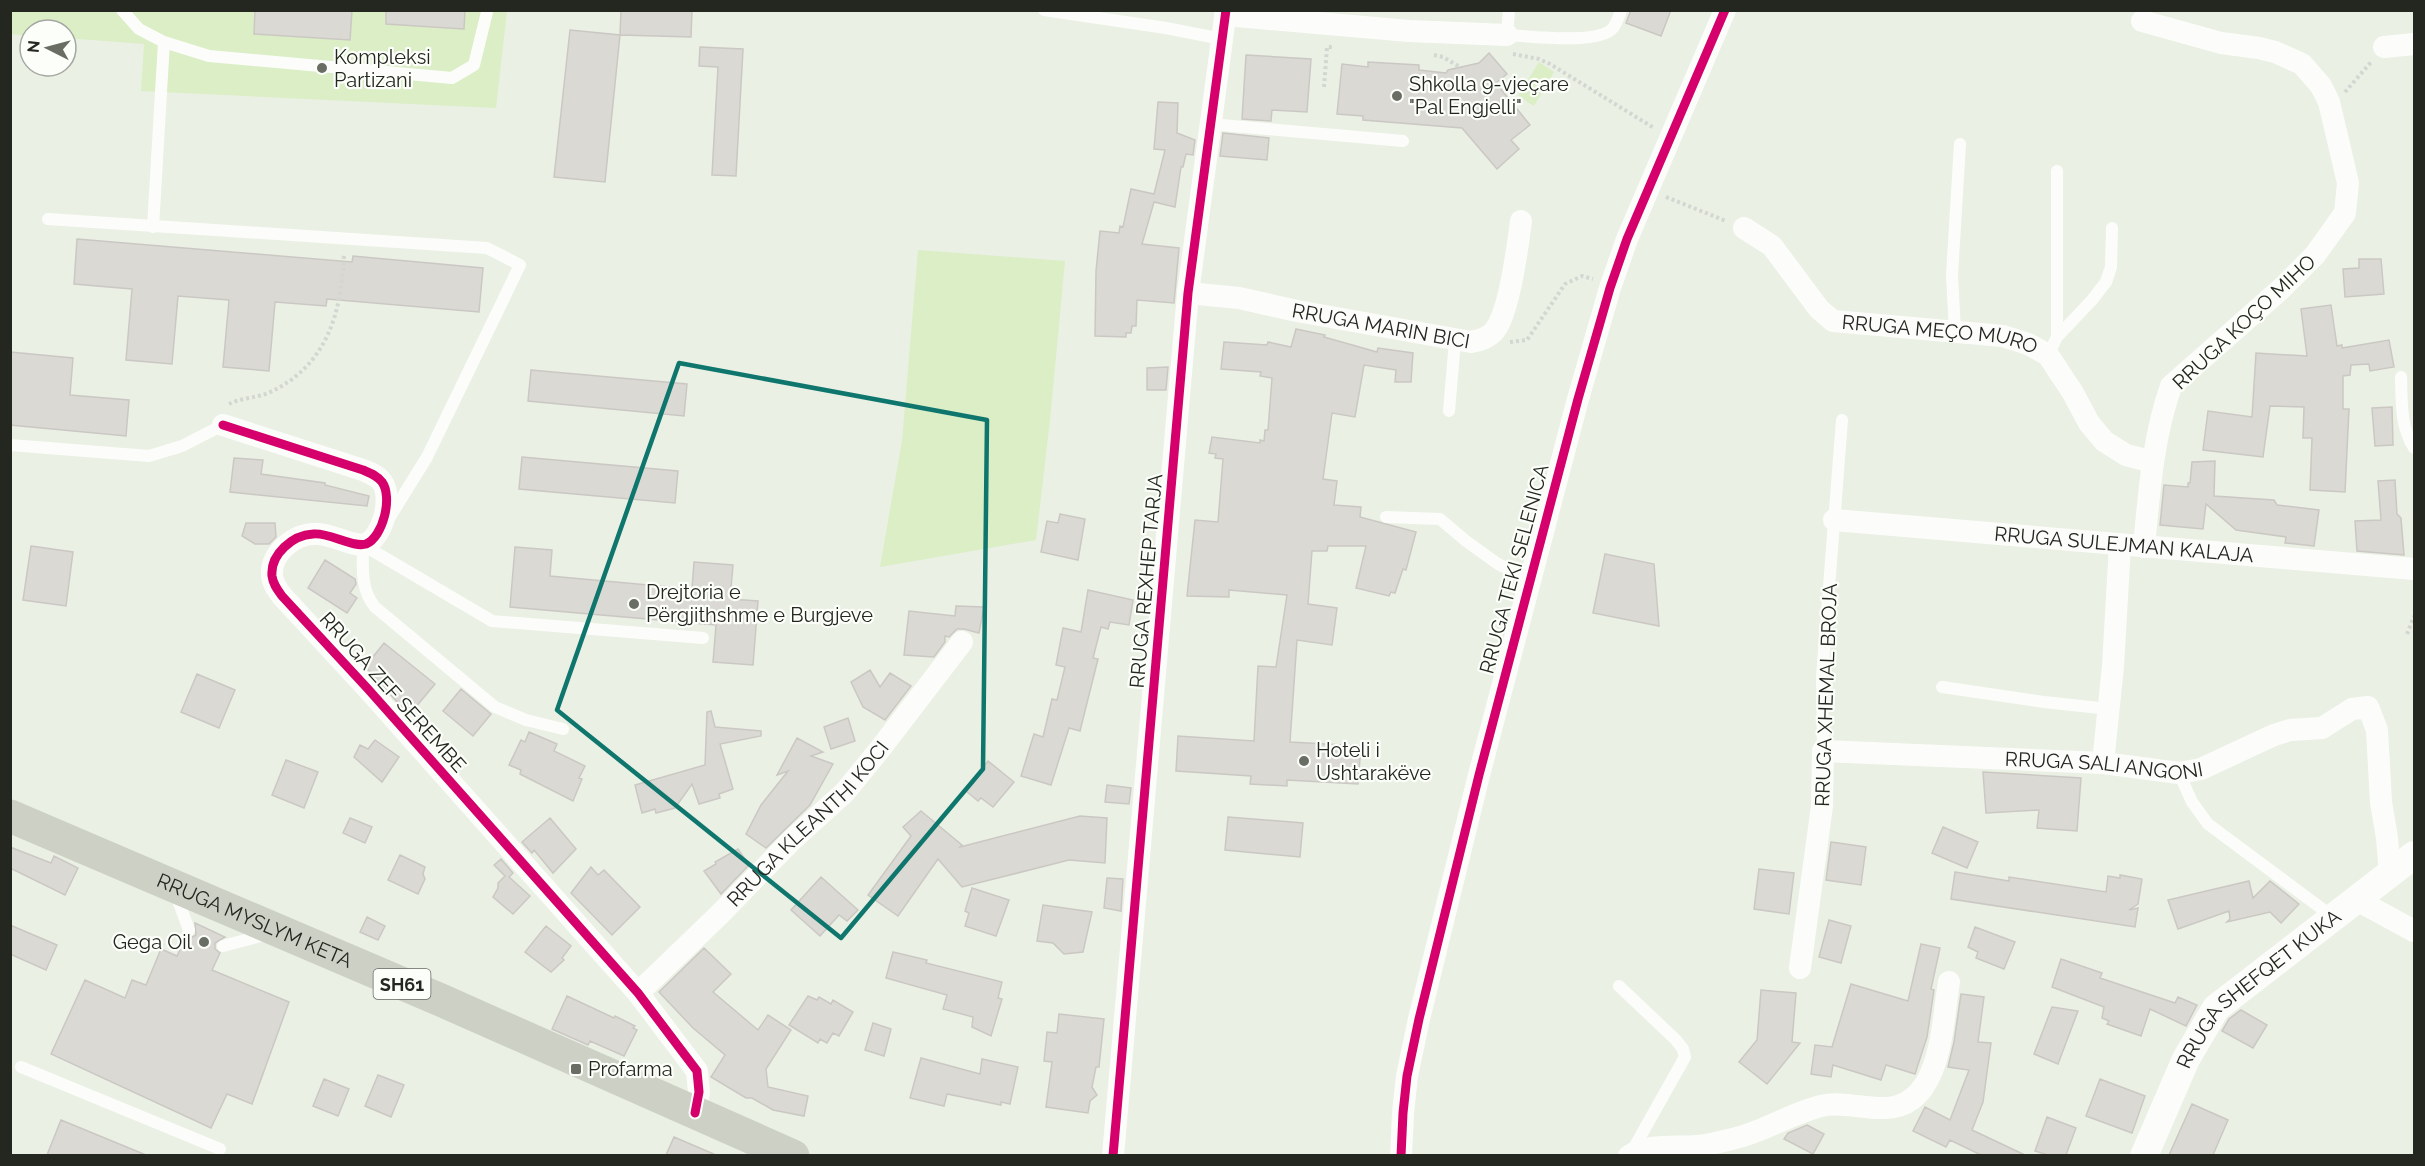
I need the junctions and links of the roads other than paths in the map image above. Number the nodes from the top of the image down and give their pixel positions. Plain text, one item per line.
1 (122, 10) edge
2 (1044, 10) edge
3 (1509, 10) edge
4 (1621, 10) edge
5 (1725, 10) edge
6 (487, 12) dead end
7 (1225, 13) edge
8 (2136, 16) edge
9 (1508, 35) junction
10 (1222, 39) junction
11 (164, 42) junction
12 (2415, 44) edge
13 (2384, 47) road end
14 (1210, 124) junction
15 (1403, 141) dead end
16 (1960, 144) dead end
17 (2056, 171) dead end
18 (48, 219) dead end
19 (1521, 221) dead end
20 (153, 227) junction
21 (1744, 228) road end
22 (2112, 228) dead end
23 (1188, 293) junction
24 (1955, 331) junction
25 (1455, 341) junction
26 (2053, 346) junction
27 (2401, 377) dead end
28 (1449, 411) dead end
29 (1842, 420) dead end
30 (223, 425) joint
31 (10, 445) edge
32 (2415, 448) edge
33 (2153, 462) junction
34 (1386, 517) dead end
35 (1834, 520) junction
36 (370, 539) junction
37 (2120, 546) junction
38 (2144, 547) junction
39 (2415, 569) edge
40 (1530, 579) junction
41 (703, 638) dead end
42 (962, 642) dead end
43 (1942, 687) dead end
44 (2109, 708) junction
45 (563, 729) dead end
46 (1823, 751) junction
47 (2103, 763) junction
48 (2179, 773) junction
49 (10, 816) edge
50 (2415, 855) edge
51 (2390, 874) junction
52 (172, 885) junction
53 (2357, 900) junction
54 (2333, 917) junction
55 (189, 930) dead end
56 (2415, 930) edge
57 (278, 931) junction
58 (223, 946) dead end
59 (1800, 968) dead end
60 (1949, 982) dead end
61 (1619, 986) dead end
62 (638, 993) junction
63 (21, 1067) dead end
64 (695, 1113) junction
65 (220, 1149) dead end
66 (793, 1155) edge
67 (1113, 1155) edge
68 (1401, 1155) edge
69 (1630, 1155) edge
70 (2144, 1155) edge

1 - 11 lane
2 - 10 lane
3 - 9 lane
4 - 9 lane
5 - 40 street, RRUGA TEKI SELENICA
6 - 11 lane
7 - 9 street
7 - 10 street, RRUGA REXHEP TARJA
8 - 33 street, RRUGA KOÇO MIHO
10 - 14 street, RRUGA REXHEP TARJA
11 - 20 lane
12 - 13 street
14 - 15 lane
14 - 23 street, RRUGA REXHEP TARJA
16 - 24 lane
17 - 26 lane
18 - 20 lane
19 - 25 street, RRUGA MARIN BICI
20 - 36 lane
21 - 24 street, RRUGA MEÇO MURO
22 - 26 lane
23 - 25 street, RRUGA MARIN BICI
23 - 67 street, RRUGA REXHEP TARJA
24 - 26 street, RRUGA MEÇO MURO
25 - 28 lane
26 - 33 street, RRUGA MEÇO MURO
27 - 32 lane
29 - 35 lane, RRUGA XHEMAL BROJA
30 - 31 lane
30 - 36 street
33 - 38 street, RRUGA KOÇO MIHO
34 - 40 lane
35 - 37 street, RRUGA SULEJMAN KALAJA
35 - 46 lane, RRUGA XHEMAL BROJA
36 - 41 lane
36 - 45 lane
36 - 62 street, RRUGA ZEF SEREMBE
37 - 38 street, RRUGA SULEJMAN KALAJA
37 - 44 street
38 - 39 street, RRUGA SULEJMAN KALAJA
40 - 68 street, RRUGA TEKI SELENICA
42 - 62 street, RRUGA KLEANTHI KOCI
43 - 44 lane
44 - 47 street
46 - 47 street, RRUGA SALI ANGONI
46 - 59 street, RRUGA XHEMAL BROJA
47 - 48 street, RRUGA SALI ANGONI
48 - 51 street, RRUGA SALI ANGONI
48 - 54 lane
49 - 52 main road, RRUGA MYSLYM KETA / SH61
50 - 51 street, RRUGA SHEFQET KUKA
51 - 53 street, RRUGA SHEFQET KUKA
52 - 55 lane
52 - 57 main road, RRUGA MYSLYM KETA / SH61
53 - 54 street, RRUGA SHEFQET KUKA
53 - 56 street
54 - 70 street, RRUGA SHEFQET KUKA
57 - 58 lane
57 - 64 main road, RRUGA MYSLYM KETA / SH61
60 - 69 street
61 - 69 lane
62 - 64 street, RRUGA ZEF SEREMBE
63 - 65 lane
64 - 66 main road, RRUGA MYSLYM KETA / SH61

